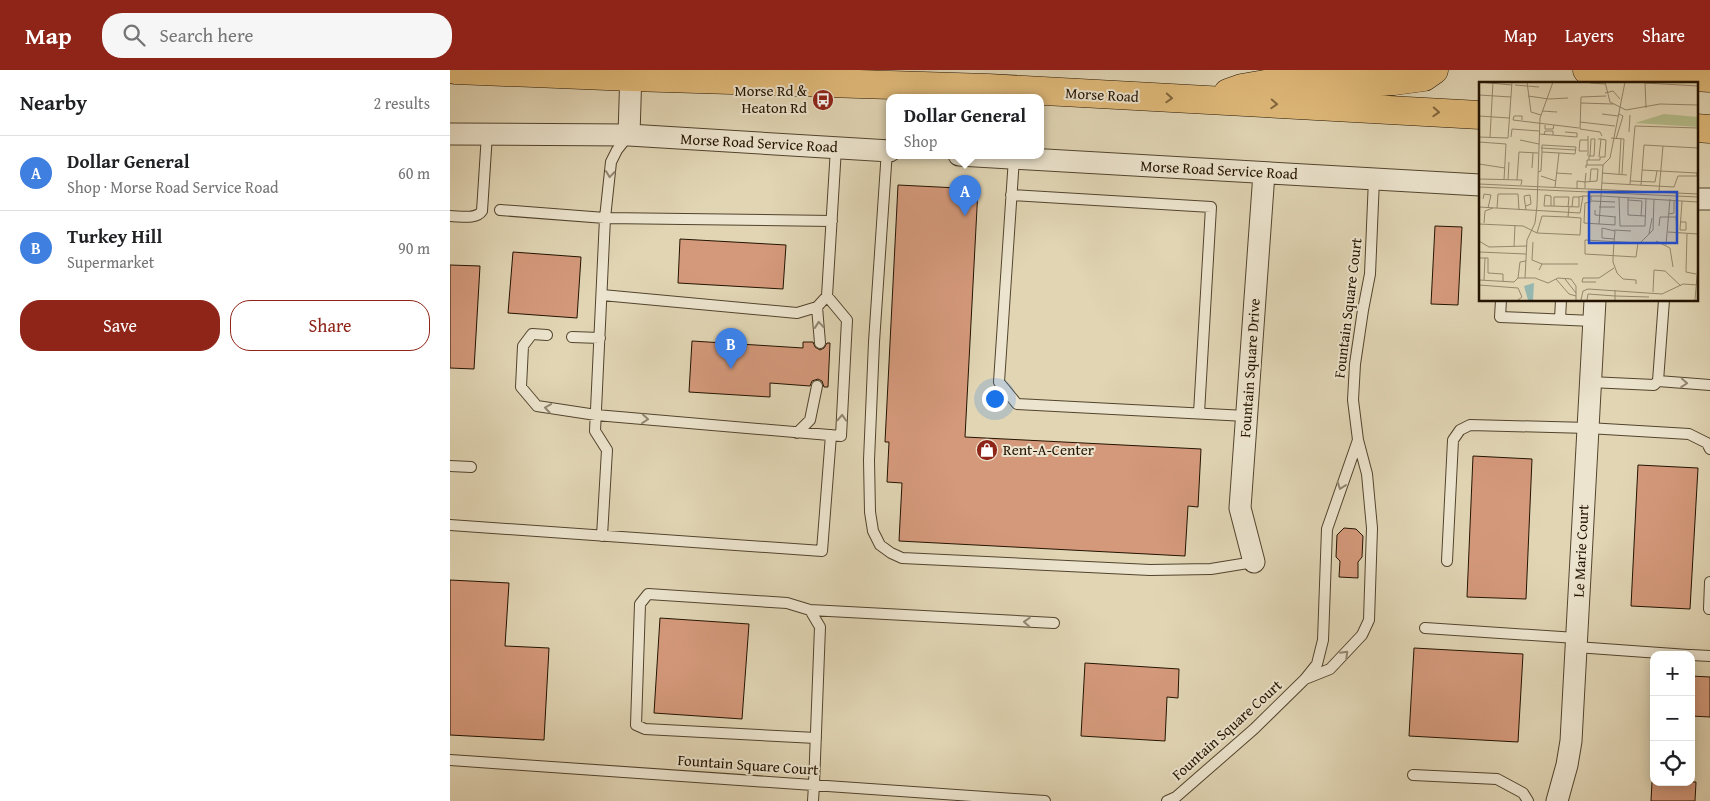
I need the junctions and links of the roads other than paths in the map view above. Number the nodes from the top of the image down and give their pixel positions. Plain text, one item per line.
1 (455, 70) edge
2 (1434, 70) edge
3 (1588, 70) edge
4 (631, 74) edge
5 (1710, 78) edge
6 (1208, 100) junction
7 (1479, 115) edge
8 (450, 134) edge
9 (488, 134) junction
10 (629, 135) junction
11 (836, 148) junction
12 (886, 151) edge
13 (887, 159) edge
14 (1014, 159) edge
15 (1031, 159) edge
16 (1264, 173) junction
17 (1374, 179) junction
18 (1479, 186) edge
19 (1011, 195) junction
20 (500, 210) dead end
21 (450, 216) edge
22 (605, 218) junction
23 (832, 221) junction
24 (602, 295) junction
25 (827, 296) junction
26 (1501, 301) edge
27 (1561, 301) edge
28 (1595, 301) edge
29 (1664, 301) edge
30 (817, 307) junction
31 (1560, 319) junction
32 (1594, 321) junction
33 (547, 335) dead end
34 (572, 336) dead end
35 (600, 338) junction
36 (820, 343) dead end
37 (1658, 381) junction
38 (1590, 382) junction
39 (1710, 385) edge
40 (817, 386) dead end
41 (1200, 413) junction
42 (596, 415) junction
43 (1246, 416) junction
44 (1588, 428) junction
45 (797, 433) junction
46 (831, 435) junction
47 (1358, 440) junction
48 (1710, 449) edge
49 (450, 466) edge
50 (471, 467) dead end
51 (450, 525) edge
52 (602, 536) junction
53 (1447, 561) dead end
54 (1254, 562) joint
55 (1710, 582) edge
56 (1709, 609) edge
57 (810, 610) junction
58 (1054, 623) dead end
59 (1425, 628) dead end
60 (1576, 643) junction
61 (1652, 651) edge
62 (1695, 655) edge
63 (1710, 656) edge
64 (1305, 679) junction
65 (816, 738) junction
66 (450, 760) edge
67 (1413, 775) dead end
68 (814, 785) junction
69 (813, 801) edge
70 (1045, 801) edge
71 (1167, 801) edge
72 (1528, 801) edge
73 (1556, 801) edge

1 - 4 main road, Morse Road
2 - 6 main road
3 - 5 main road
4 -> 6 main road, Morse Road
4 - 10 street
6 -> 7 main road, Morse Road
8 - 9 street, Morse Road Service Road
9 - 10 street, Morse Road Service Road
9 - 21 lane
10 - 11 street, Morse Road Service Road
10 -> 22 lane
11 - 12 street, Morse Road Service Road
11 - 23 lane
13 - 54 lane
14 - 19 lane
15 - 16 street, Morse Road Service Road
16 - 17 street, Morse Road Service Road
16 - 43 street, Fountain Square Drive
17 - 18 street, Morse Road Service Road
17 - 47 lane, Fountain Square Court
19 - 41 lane
19 - 41 lane
20 - 22 lane
22 - 23 lane
22 - 24 lane
23 - 25 lane
24 - 30 lane
24 - 35 lane
25 - 30 lane
46 -> 25 lane
26 - 31 lane
27 - 31 lane
28 - 32 street, Le Marie Court
29 - 37 lane
36 -> 30 lane
31 - 32 lane
32 - 38 street, Le Marie Court
42 -> 33 lane
34 - 35 lane
35 - 42 lane
37 - 38 lane
37 -> 39 lane
38 - 44 street, Le Marie Court
40 - 45 lane
41 - 43 lane
42 -> 45 lane
42 - 52 lane
43 - 54 street, Fountain Square Drive
44 - 48 lane
44 - 53 lane
44 - 60 street, Le Marie Court
45 - 46 lane
46 - 52 lane
47 -> 64 lane, Fountain Square Court
64 -> 47 lane, Fountain Square Court
49 - 50 lane
51 - 52 lane
55 - 56 lane
58 -> 57 lane
57 - 65 lane
57 - 65 lane
59 - 60 lane
60 - 61 lane
60 - 73 street, Le Marie Court
62 - 63 lane
64 - 71 lane, Fountain Square Court
65 - 68 lane
66 - 68 lane, Fountain Square Court
67 - 72 lane
68 - 69 lane
68 - 70 lane, Fountain Square Court

